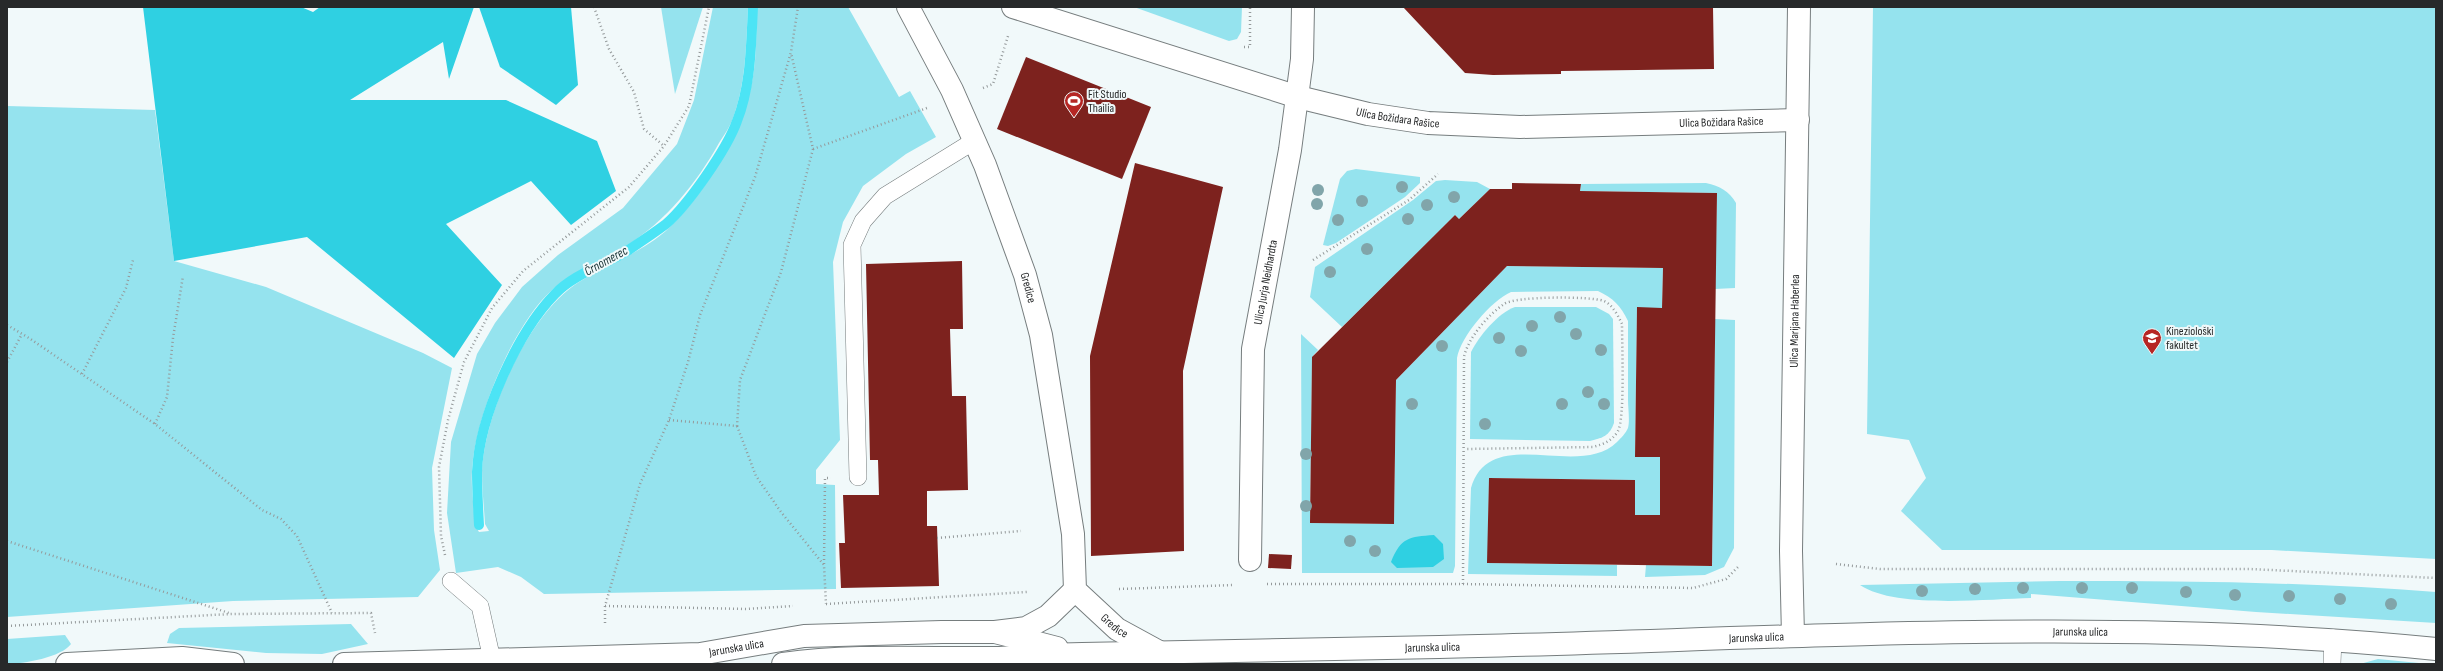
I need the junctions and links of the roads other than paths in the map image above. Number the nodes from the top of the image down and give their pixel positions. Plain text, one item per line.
1 (908, 7) edge
2 (1013, 7) edge
3 (1303, 7) edge
4 (1799, 7) edge
5 (1298, 98) junction
6 (1798, 120) junction
7 (974, 141) junction
8 (858, 477) road end
9 (1250, 560) dead end
10 (451, 581) road end
11 (1075, 590) junction
12 (995, 632) junction
13 (1793, 636) junction
14 (2333, 638) junction
15 (2436, 649) edge
16 (1161, 653) junction
17 (1076, 659) edge
18 (492, 662) edge
19 (67, 664) edge
20 (233, 664) edge
21 (344, 664) edge
22 (783, 664) edge
23 (2332, 664) edge

1 - 7 street, Gredice
2 - 5 street, Ulica Božidara Rašice
3 - 5 street, Ulica Jurja Neidhardta
4 - 6 street, Ulica Marijana Haberlea
5 - 6 street, Ulica Božidara Rašice
5 - 9 street, Ulica Jurja Neidhardta
6 - 13 street, Ulica Marijana Haberlea
7 - 8 lane
7 - 11 street, Gredice
10 - 18 lane
11 - 12 street
11 - 16 street, Gredice
12 - 17 street, Jarunska ulica
12 - 18 street, Jarunska ulica
13 - 14 street, Jarunska ulica
13 - 16 street, Jarunska ulica
14 - 15 street, Jarunska ulica
14 - 23 lane
16 - 17 street, Jarunska ulica
17 - 22 street, Jarunska ulica
18 - 21 street, Jarunska ulica
19 - 20 street

